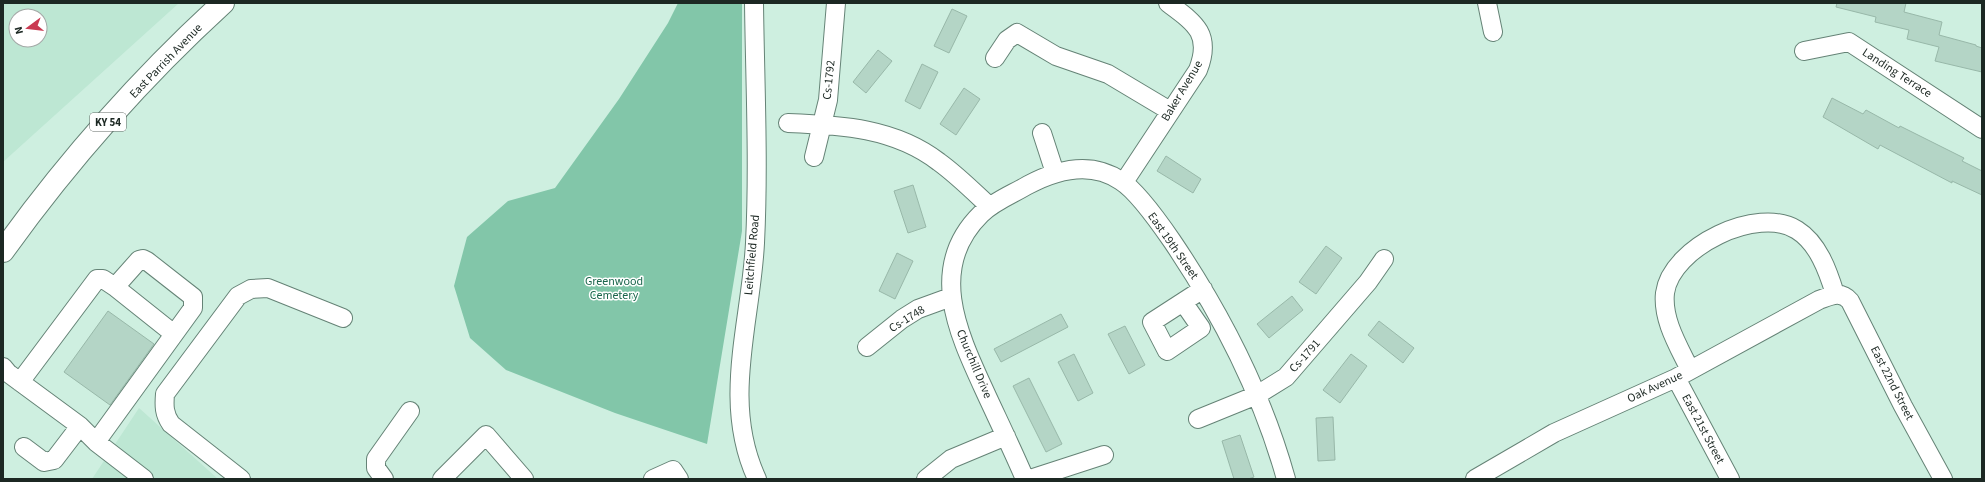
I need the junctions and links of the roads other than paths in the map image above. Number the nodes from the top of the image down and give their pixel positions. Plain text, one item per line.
1 (754, 3) edge
2 (836, 3) edge
3 (1168, 3) edge
4 (1487, 3) edge
5 (221, 4) edge
6 (1493, 32) dead end
7 (1804, 51) dead end
8 (995, 58) dead end
9 (1170, 111) junction
10 (788, 123) dead end
11 (822, 124) junction
12 (1982, 129) edge
13 (1042, 134) dead end
14 (814, 157) dead end
15 (1054, 173) junction
16 (1124, 182) junction
17 (989, 206) junction
18 (3, 251) edge
19 (1384, 259) dead end
20 (115, 287) junction
21 (1203, 289) junction
22 (1835, 294) junction
23 (951, 297) junction
24 (1183, 302) dead end
25 (343, 318) dead end
26 (174, 334) junction
27 (867, 347) dead end
28 (3, 367) edge
29 (1683, 374) junction
30 (20, 382) junction
31 (1258, 395) junction
32 (410, 411) dead end
33 (1198, 419) dead end
34 (80, 426) junction
35 (1006, 436) junction
36 (96, 442) junction
37 (24, 447) dead end
38 (1104, 455) dead end
39 (144, 479) edge
40 (241, 479) edge
41 (384, 479) edge
42 (442, 479) edge
43 (524, 479) edge
44 (653, 479) edge
45 (679, 479) edge
46 (757, 479) edge
47 (926, 479) edge
48 (1025, 479) edge
49 (1030, 479) edge
50 (1286, 479) edge
51 (1474, 479) edge
52 (1730, 479) edge
53 (1943, 479) edge

1 - 46 street, Leitchfield Road
2 - 11 street, Cs-1792
3 - 9 street, Baker Avenue
4 - 6 street
5 - 18 main road, East Parrish Avenue / KY 54
7 - 12 street, Landing Terrace
8 - 9 street
9 - 16 street, Baker Avenue
10 - 11 street
11 - 14 street, Cs-1792
11 - 17 street
13 - 15 street
15 - 16 street, East 19th Street
15 - 17 street, East 19th Street
16 - 21 street, East 19th Street
17 - 23 street, Churchill Drive
19 - 31 street, Cs-1791
20 - 26 street
20 - 26 street
20 - 30 street
21 - 24 street
21 - 31 street, East 19th Street
22 - 29 street, Oak Avenue
22 - 29 street, East 21st Street
22 - 53 street, East 22nd Street
23 - 27 street, Cs-1748
23 - 35 street, Churchill Drive
25 - 40 street
26 - 36 street
28 - 30 street
29 - 51 street, Oak Avenue
29 - 52 street, East 21st Street
30 - 34 street
31 - 33 street, Cs-1791
31 - 50 street, East 19th Street
32 - 41 street
34 - 36 street
34 - 37 street
35 - 47 street
35 - 48 street, Churchill Drive
36 - 39 street
38 - 49 street
42 - 43 street
44 - 45 street

